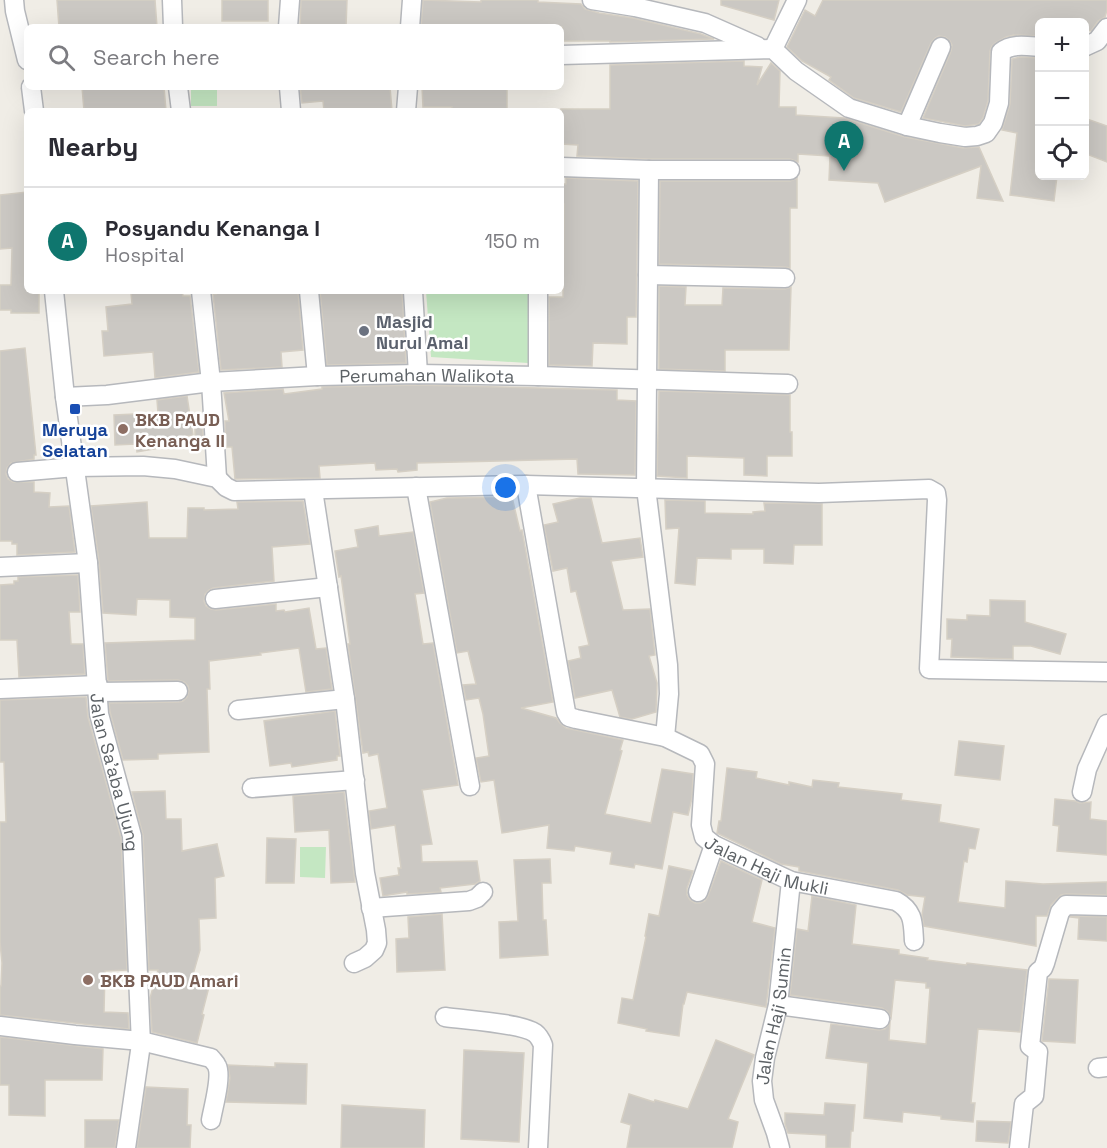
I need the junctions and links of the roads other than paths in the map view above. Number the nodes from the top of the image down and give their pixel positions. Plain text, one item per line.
1 (14, 0) edge
2 (172, 0) edge
3 (290, 0) edge
4 (412, 0) edge
5 (592, 0) edge
6 (797, 0) edge
7 (173, 24) edge
8 (288, 24) edge
9 (410, 24) edge
10 (1107, 28) edge
11 (1089, 45) edge
12 (941, 47) dead end
13 (1035, 47) edge
14 (24, 48) edge
15 (768, 49) junction
16 (564, 55) edge
17 (31, 90) edge
18 (178, 90) edge
19 (289, 90) edge
20 (408, 90) edge
21 (34, 108) edge
22 (181, 108) edge
23 (291, 108) edge
24 (406, 108) edge
25 (907, 126) junction
26 (564, 167) edge
27 (649, 170) junction
28 (790, 170) dead end
29 (648, 274) junction
30 (785, 278) dead end
31 (54, 294) edge
32 (201, 294) edge
33 (309, 294) edge
34 (412, 294) edge
35 (538, 294) edge
36 (418, 374) junction
37 (317, 376) junction
38 (538, 376) junction
39 (648, 379) junction
40 (211, 382) junction
41 (788, 384) dead end
42 (65, 397) junction
43 (75, 467) junction
44 (17, 472) dead end
45 (217, 478) junction
46 (526, 485) junction
47 (416, 487) junction
48 (646, 488) junction
49 (313, 490) junction
50 (88, 563) junction
51 (0, 567) edge
52 (328, 587) junction
53 (215, 600) dead end
54 (1107, 672) edge
55 (98, 688) junction
56 (0, 689) edge
57 (178, 691) dead end
58 (345, 699) junction
59 (238, 710) dead end
60 (1107, 724) edge
61 (665, 737) junction
62 (355, 780) junction
63 (470, 786) dead end
64 (252, 788) dead end
65 (1083, 792) dead end
66 (714, 845) junction
67 (791, 881) junction
68 (483, 892) dead end
69 (698, 892) dead end
70 (1107, 906) edge
71 (371, 908) junction
72 (914, 941) dead end
73 (354, 963) dead end
74 (778, 1005) junction
75 (445, 1017) dead end
76 (880, 1019) dead end
77 (0, 1026) edge
78 (141, 1041) junction
79 (211, 1120) dead end
80 (126, 1148) edge
81 (538, 1148) edge
82 (780, 1148) edge
83 (1019, 1148) edge

1 - 14 street
2 - 7 street
3 - 8 street
4 - 9 street
5 - 15 street
6 - 15 street
10 - 11 street
12 - 25 street
13 - 25 street
15 - 16 street
15 - 25 street
17 - 21 street
18 - 22 street
19 - 23 street
20 - 24 street
26 - 27 street
27 - 28 street
27 - 29 street
29 - 30 street
29 - 39 street
31 - 42 street, Jalan Sa'aba Ujung
32 - 40 street
33 - 37 street
34 - 36 street
35 - 38 street
36 - 37 street, Perumahan Walikota
36 - 38 street, Perumahan Walikota
37 - 40 street, Perumahan Walikota
38 - 39 street, Perumahan Walikota
39 - 41 street, Perumahan Walikota
39 - 48 street
40 - 42 street, Perumahan Walikota
40 - 45 street
42 - 43 street, Jalan Sa'aba Ujung
43 - 44 street
43 - 45 street
43 - 50 street, Jalan Sa'aba Ujung
45 - 49 street
46 - 47 street
46 - 48 street
46 - 61 street, Jalan Haji Mukli
47 - 49 street
47 - 63 street
48 - 54 street
48 - 61 street
49 - 52 street
50 - 51 street
50 - 55 street, Jalan Sa'aba Ujung
52 - 53 street
52 - 58 street
55 - 56 street
55 - 57 street
55 - 78 street, Jalan Sa'aba Ujung
58 - 59 street
58 - 62 street
60 - 65 street
61 - 66 street, Jalan Haji Mukli
62 - 64 street
62 - 71 street
66 - 67 street, Jalan Haji Mukli
66 - 69 street
67 - 72 street, Jalan Haji Mukli
67 - 74 street, Jalan Haji Sumin
68 - 71 street
70 - 83 street
71 - 73 street
74 - 76 street
74 - 82 street, Jalan Haji Sumin
75 - 81 street
77 - 78 street
78 - 79 street
78 - 80 street, Jalan Sa'aba Ujung

